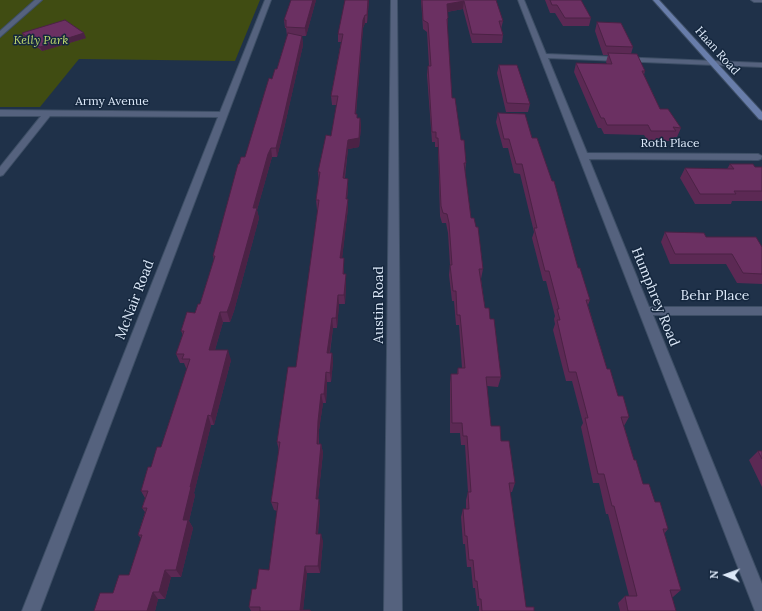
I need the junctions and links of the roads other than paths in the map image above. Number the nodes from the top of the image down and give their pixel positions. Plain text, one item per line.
1 (39, 0) edge
2 (268, 0) edge
3 (394, 0) edge
4 (521, 0) edge
5 (656, 0) edge
6 (754, 0) edge
7 (762, 0) edge
8 (0, 36) edge
9 (543, 56) junction
10 (712, 63) junction
11 (762, 65) edge
12 (0, 113) edge
13 (48, 113) junction
14 (223, 115) junction
15 (762, 117) edge
16 (582, 156) junction
17 (758, 157) dead end
18 (0, 173) edge
19 (644, 311) junction
20 (762, 311) edge
21 (762, 606) edge
22 (31, 611) edge
23 (393, 611) edge

1 - 8 street
2 - 14 street, McNair Road
3 - 23 street, Austin Road
4 - 9 street, Humphrey Road
5 - 10 street, Haan Road
6 - 7 street
9 - 10 street
9 - 16 street, Humphrey Road
10 - 11 street
10 - 15 street, Haan Road
12 - 13 street, Army Avenue
13 - 14 street, Army Avenue
13 - 18 street
14 - 22 street, McNair Road
16 - 17 street, Roth Place
16 - 19 street, Humphrey Road
19 - 20 street, Behr Place
19 - 21 street, Humphrey Road

